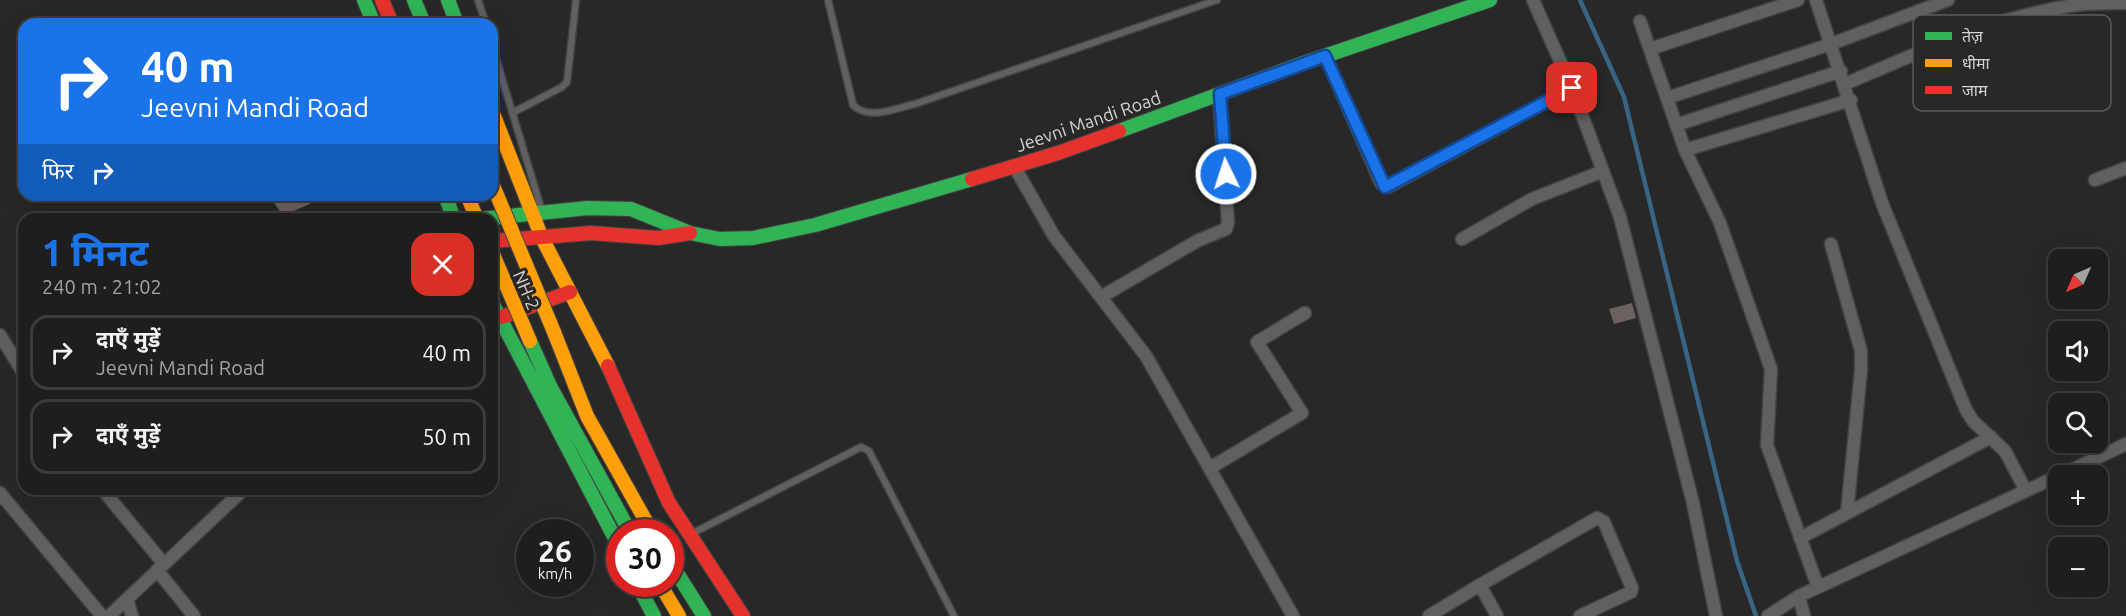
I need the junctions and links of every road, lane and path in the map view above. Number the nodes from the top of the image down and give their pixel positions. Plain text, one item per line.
1 (364, 0) edge
2 (382, 0) edge
3 (414, 0) edge
4 (448, 0) edge
5 (478, 0) edge
6 (576, 0) edge
7 (828, 0) edge
8 (1216, 0) edge
9 (1490, 0) edge
10 (1533, 0) edge
11 (1798, 0) edge
12 (1816, 0) edge
13 (1948, 0) edge
14 (2126, 3) edge
15 (2030, 15) edge
16 (372, 18) edge
17 (390, 18) edge
18 (422, 18) edge
19 (455, 18) edge
20 (484, 18) edge
21 (1640, 21) dead end
22 (1831, 44) junction
23 (1650, 50) junction
24 (1913, 55) edge
25 (1325, 56) junction
26 (498, 65) edge
27 (1841, 71) junction
28 (1845, 84) junction
29 (1572, 88) junction
30 (1220, 94) junction
31 (1667, 98) junction
32 (1851, 100) junction
33 (512, 113) junction
34 (1676, 124) junction
35 (498, 139) edge
36 (1685, 150) junction
37 (1014, 166) junction
38 (2126, 168) edge
39 (1603, 171) junction
40 (2095, 180) dead end
41 (498, 197) edge
42 (537, 212) junction
43 (498, 217) edge
44 (690, 233) junction
45 (542, 238) junction
46 (1462, 239) dead end
47 (498, 241) edge
48 (1831, 244) dead end
49 (498, 266) edge
50 (570, 292) junction
51 (1101, 297) junction
52 (1305, 313) dead end
53 (499, 318) joint
54 (0, 335) edge
55 (18, 364) edge
56 (1991, 437) junction
57 (2126, 444) edge
58 (2082, 465) edge
59 (1210, 468) junction
60 (2048, 481) edge
61 (2026, 491) junction
62 (0, 493) edge
63 (106, 495) edge
64 (238, 495) edge
65 (1847, 513) junction
66 (623, 519) edge
67 (645, 519) edge
68 (606, 521) edge
69 (692, 534) junction
70 (1800, 538) junction
71 (160, 567) junction
72 (684, 584) edge
73 (1480, 585) junction
74 (1818, 587) junction
75 (1799, 596) junction
76 (644, 597) edge
77 (668, 597) edge
78 (128, 599) junction
79 (102, 616) edge
80 (109, 616) edge
81 (132, 616) edge
82 (194, 616) edge
83 (654, 616) edge
84 (679, 616) edge
85 (704, 616) edge
86 (742, 616) edge
87 (954, 616) edge
88 (1293, 616) edge
89 (1429, 616) edge
90 (1497, 616) edge
91 (1580, 616) edge
92 (1716, 616) edge
93 (1768, 616) edge
94 (1804, 616) edge

1 - 16 main road
2 - 17 main road
3 - 18 main road
4 - 19 main road
5 - 20 lane
6 - 33 lane
7 - 8 lane
9 - 25 main road, Jeevni Mandi Road
10 - 29 street
11 - 23 street
12 - 22 street
13 - 22 street
14 - 15 street
21 - 23 street
22 - 27 street
22 - 31 street
23 - 31 street
24 - 28 street
25 - 29 street
25 - 30 main road, Jeevni Mandi Road
26 - 33 lane
27 - 28 street
27 - 34 street
28 - 32 street
29 - 39 street
30 - 37 main road, Jeevni Mandi Road
30 - 51 street
31 - 34 street
32 - 36 street
32 - 56 street
33 - 42 lane
34 - 36 street
35 - 42 main road
36 - 70 street
37 - 44 main road, Jeevni Mandi Road
37 - 51 street
38 - 40 street
39 - 46 street
39 - 92 street
41 - 67 main road, bridge
42 - 43 main road, Jeevni Mandi Road
42 - 44 main road, Jeevni Mandi Road
42 - 45 main road
44 - 45 main road, Jeevni Mandi Road
45 - 47 main road, Jeevni Mandi Road
45 - 50 main road
48 - 65 street
49 - 66 main road, NH-2, bridge
50 - 53 main road
50 - 69 main road
51 - 59 street
52 - 59 street
53 - 68 main road
54 - 55 street
56 - 61 street
56 - 65 street
57 - 58 street
59 - 88 street
60 - 61 street
61 - 74 street
62 - 79 street
63 - 71 street
64 - 71 street
65 - 70 street
69 - 86 main road
69 - 87 lane
70 - 74 street
71 - 78 street
71 - 82 street
72 - 85 main road
73 - 89 street
73 - 90 street
73 - 91 street
74 - 75 street
75 - 93 street
75 - 94 street
76 - 83 main road
77 - 84 main road
78 - 80 street
78 - 81 street

